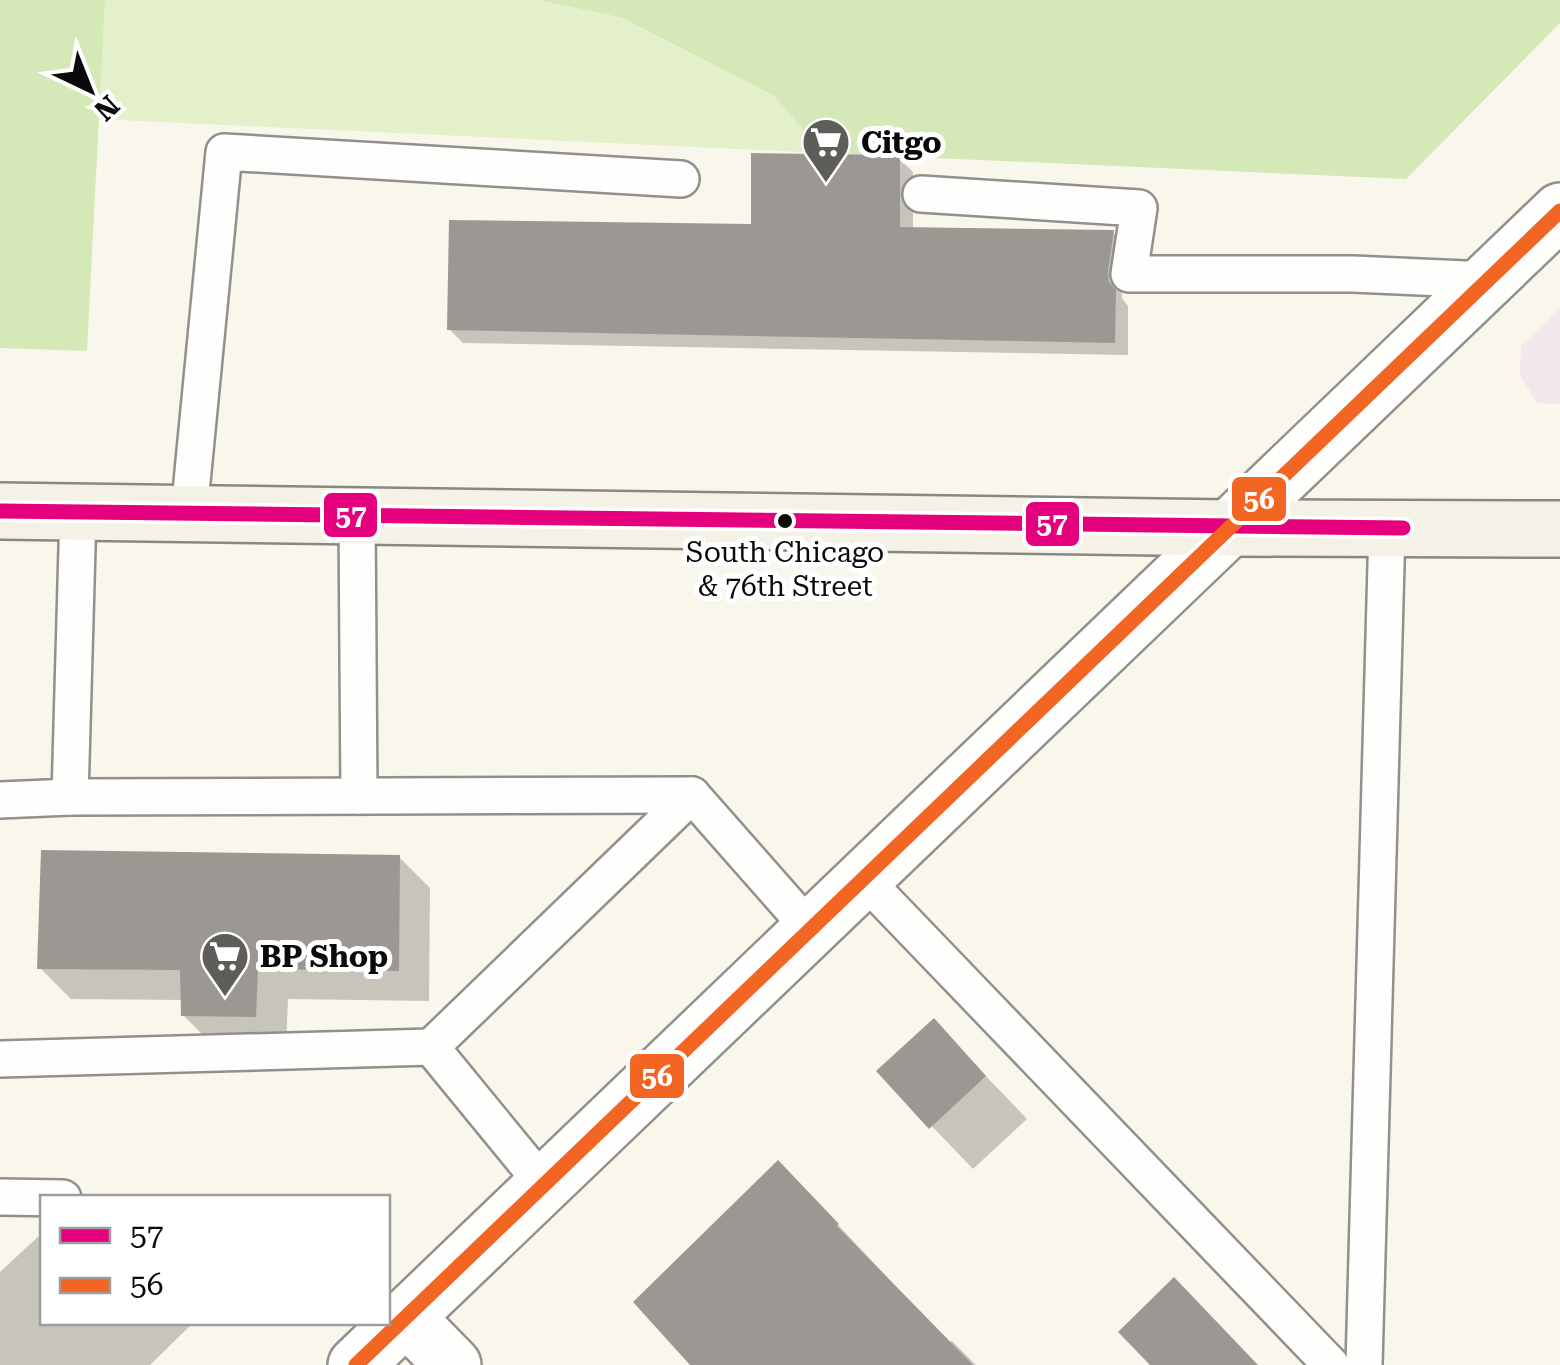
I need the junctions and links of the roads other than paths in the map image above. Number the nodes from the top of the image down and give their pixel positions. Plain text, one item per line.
1 (681, 179) dead end
2 (921, 194) dead end
3 (1560, 211) edge
4 (1488, 280) junction
5 (0, 511) edge
6 (78, 512) junction
7 (188, 513) junction
8 (357, 516) junction
9 (1230, 528) junction
10 (1388, 528) junction
11 (1560, 528) edge
12 (692, 795) junction
13 (359, 796) junction
14 (70, 798) junction
15 (0, 800) edge
16 (863, 878) junction
17 (810, 929) junction
18 (431, 1047) junction
19 (0, 1059) edge
20 (544, 1184) junction
21 (0, 1197) edge
22 (40, 1198) edge
23 (397, 1308) edge
24 (385, 1325) edge
25 (356, 1365) edge
26 (453, 1365) edge
27 (1331, 1365) edge
28 (1364, 1365) edge

1 - 7 lane
2 - 4 lane
3 - 4 street
4 - 9 street
5 - 6 main road
6 - 7 main road
6 - 14 lane
7 - 8 main road
8 - 9 main road
8 - 13 lane
9 - 10 main road
9 - 16 street
10 - 11 main road
10 - 28 lane
12 - 13 lane
12 - 17 lane
12 - 18 lane
13 - 14 lane
14 - 15 lane
16 - 17 street
16 - 27 lane
17 - 20 street
18 - 19 lane
18 - 20 lane
20 - 23 street
21 - 22 lane
23 - 26 street
24 - 25 street

